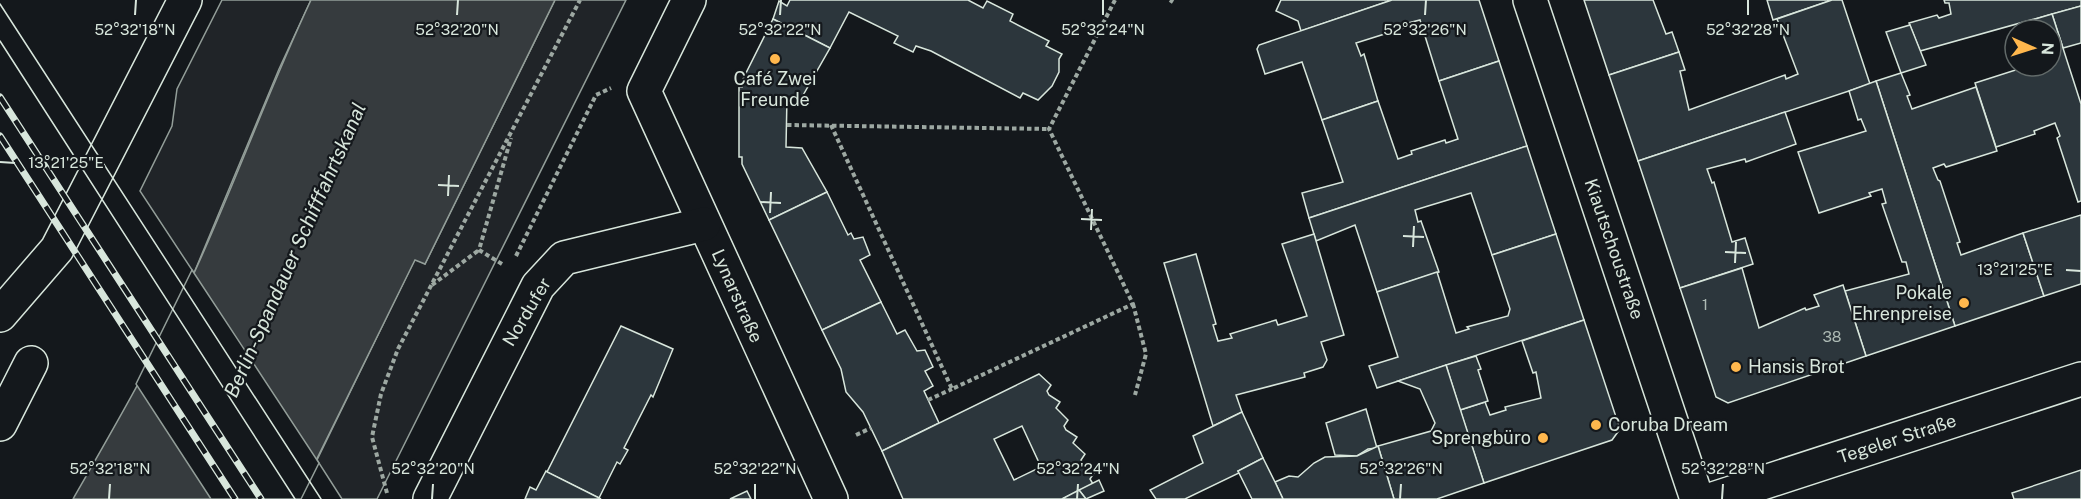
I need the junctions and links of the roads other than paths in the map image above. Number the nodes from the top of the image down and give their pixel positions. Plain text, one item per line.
1 (185, 0) edge
2 (689, 0) edge
3 (1530, 0) edge
4 (704, 224) junction
5 (0, 315) edge
6 (31, 363) dead end
7 (2081, 379) edge
8 (0, 424) edge
9 (430, 499) edge
10 (831, 499) edge
11 (1697, 499) edge
12 (1713, 499) edge

1 - 5 street
2 - 4 street, Lynarstraße
3 - 11 street, Kiautschoustraße
4 - 9 street, Nordufer
4 - 10 street, Lynarstraße
6 - 8 street
7 - 12 street, Tegeler Straße

